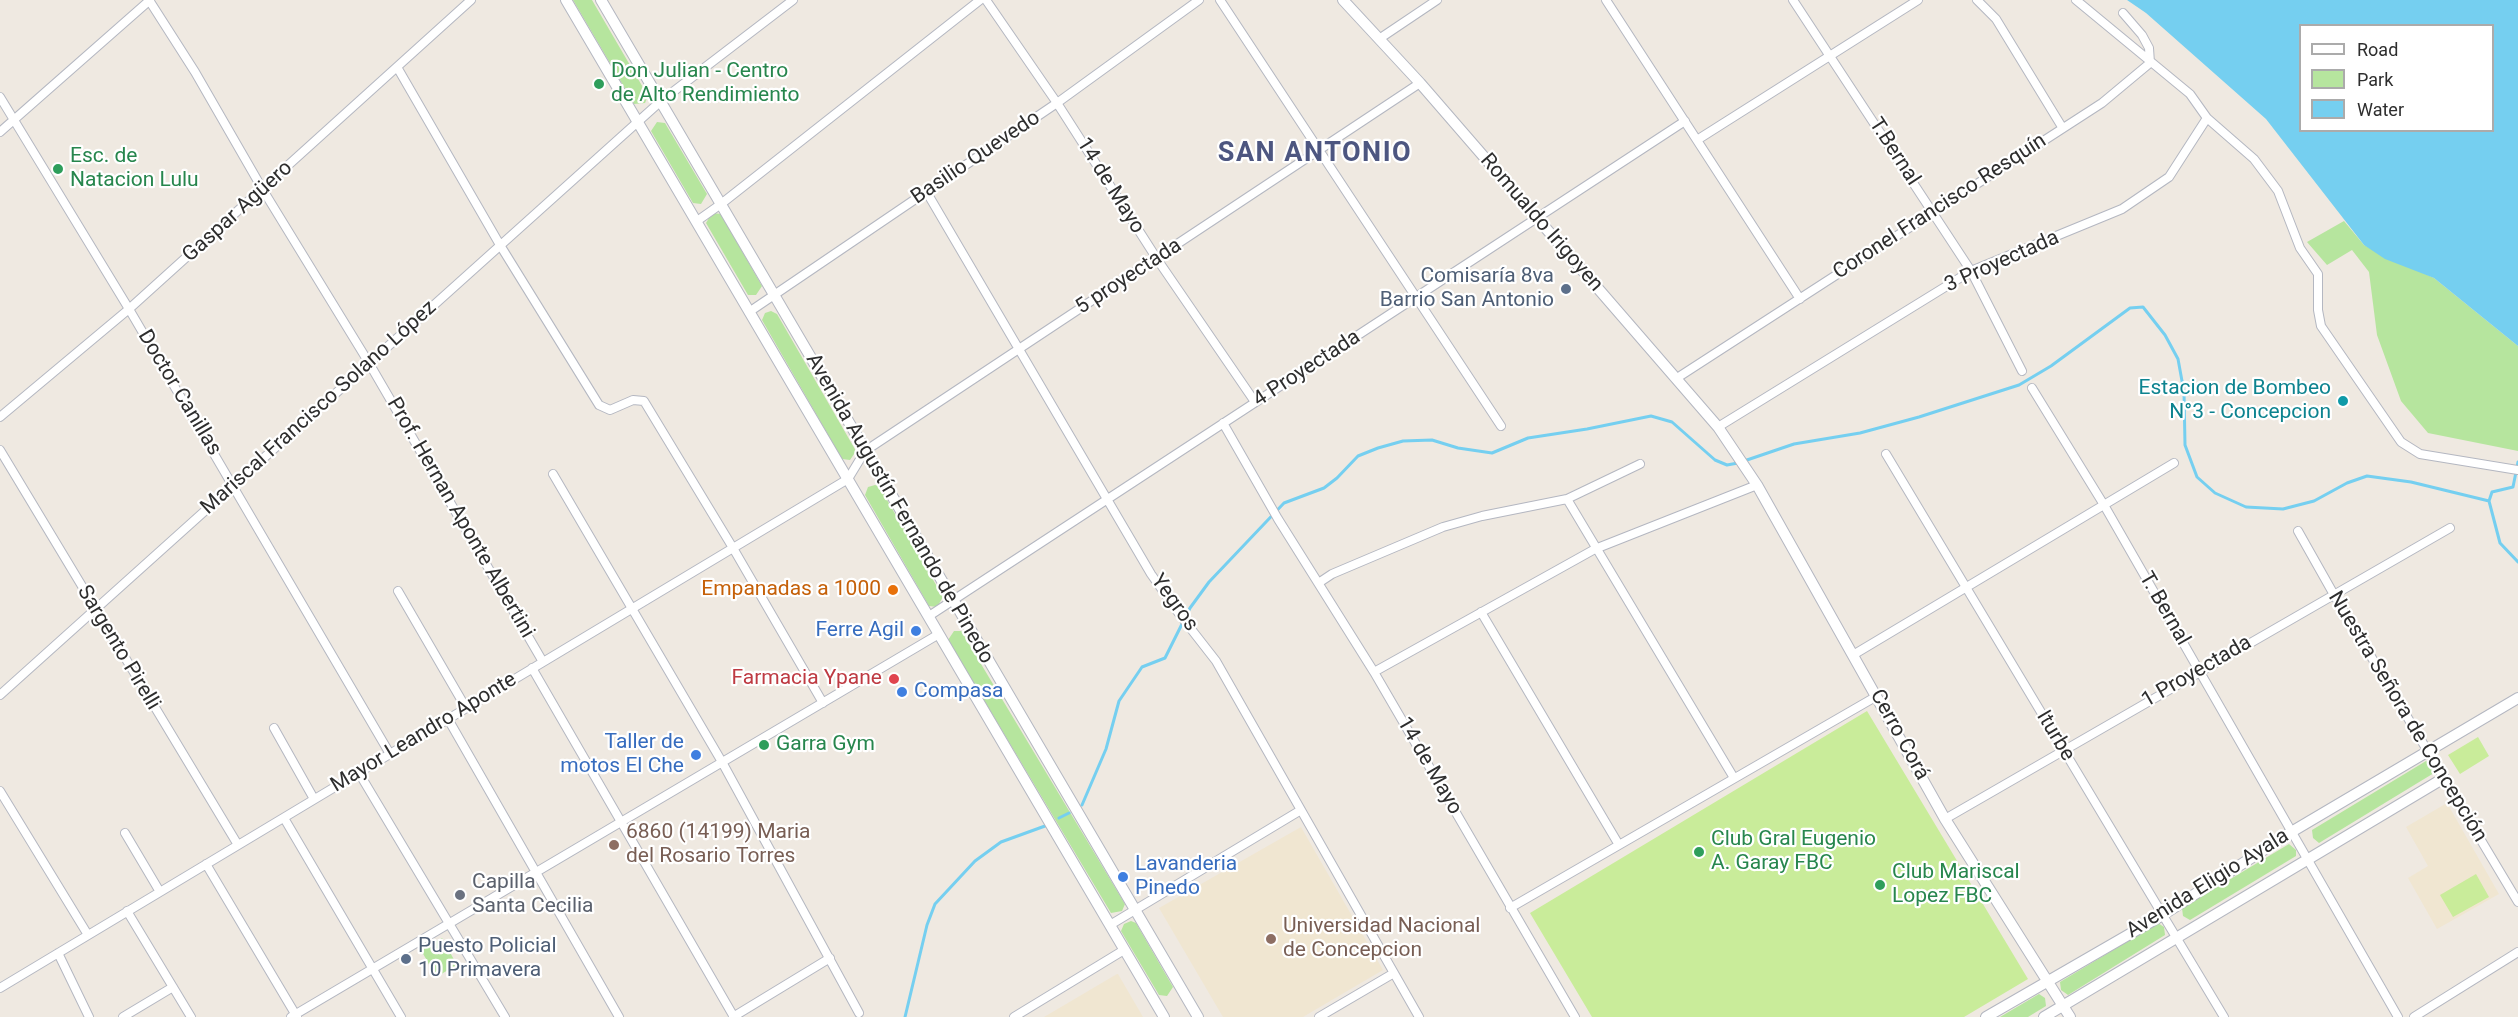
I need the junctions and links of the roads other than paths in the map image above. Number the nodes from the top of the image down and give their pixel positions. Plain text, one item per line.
1 (149, 0) edge
2 (471, 0) edge
3 (566, 0) edge
4 (601, 0) edge
5 (793, 0) edge
6 (980, 0) edge
7 (986, 0) edge
8 (1199, 0) edge
9 (1220, 0) edge
10 (1343, 0) edge
11 (1437, 0) edge
12 (1606, 0) edge
13 (1792, 0) edge
14 (1918, 0) edge
15 (1977, 0) edge
16 (2076, 0) edge
17 (2123, 13) dead end
18 (1379, 39) junction
19 (1830, 55) junction
20 (2150, 63) junction
21 (397, 68) junction
22 (1420, 83) junction
23 (0, 97) edge
24 (661, 101) junction
25 (1057, 103) junction
26 (2207, 118) junction
27 (14, 120) junction
28 (1684, 121) junction
29 (638, 122) junction
30 (2062, 127) junction
31 (0, 132) edge
32 (1697, 140) junction
33 (1320, 151) junction
34 (263, 190) junction
35 (926, 191) junction
36 (721, 204) junction
37 (1934, 213) junction
38 (1536, 218) junction
39 (697, 221) junction
40 (500, 245) junction
41 (1157, 259) junction
42 (1971, 271) junction
43 (774, 295) junction
44 (1414, 298) junction
45 (1800, 299) junction
46 (129, 309) junction
47 (749, 312) junction
48 (1019, 350) junction
49 (369, 363) junction
50 (2022, 371) dead end
51 (1677, 378) junction
52 (2032, 388) dead end
53 (1255, 402) junction
54 (0, 417) edge
55 (1223, 423) junction
56 (1501, 426) dead end
57 (1718, 427) junction
58 (0, 450) edge
59 (1733, 450) joint
60 (865, 451) junction
61 (1886, 454) dead end
62 (2174, 463) dead end
63 (1640, 464) dead end
64 (2514, 470) edge
65 (553, 474) dead end
66 (848, 479) junction
67 (233, 485) junction
68 (1756, 485) junction
69 (1567, 499) junction
70 (1107, 500) junction
71 (2104, 505) junction
72 (2450, 528) dead end
73 (2298, 531) dead end
74 (733, 548) junction
75 (1595, 549) junction
76 (1320, 582) junction
77 (1965, 587) junction
78 (398, 591) dead end
79 (2333, 593) junction
80 (952, 600) junction
81 (633, 608) junction
82 (95, 609) junction
83 (1481, 612) junction
84 (929, 616) junction
85 (939, 634) junction
86 (1853, 655) junction
87 (543, 662) junction
88 (532, 668) junction
89 (2200, 671) junction
90 (1374, 672) junction
91 (0, 695) edge
92 (1877, 696) junction
93 (2518, 698) edge
94 (823, 703) junction
95 (466, 708) junction
96 (448, 719) junction
97 (274, 728) dead end
98 (2063, 750) junction
99 (2428, 751) junction
100 (390, 754) junction
101 (722, 762) junction
102 (359, 772) junction
103 (1734, 778) junction
104 (2444, 778) junction
105 (0, 791) edge
106 (315, 799) junction
107 (1301, 810) junction
108 (284, 818) junction
109 (1945, 819) junction
110 (621, 822) junction
111 (2294, 831) junction
112 (125, 833) dead end
113 (238, 845) junction
114 (1619, 845) junction
115 (2308, 858) junction
116 (207, 864) junction
117 (536, 873) junction
118 (160, 892) junction
119 (2518, 902) edge
120 (1510, 908) junction
121 (127, 911) junction
122 (1136, 911) junction
123 (2161, 916) junction
124 (449, 923) junction
125 (1110, 925) junction
126 (88, 935) junction
127 (2176, 937) junction
128 (1124, 950) junction
129 (2518, 952) edge
130 (58, 953) junction
131 (830, 958) junction
132 (372, 969) junction
133 (1394, 973) junction
134 (2047, 981) junction
135 (173, 987) junction
136 (0, 988) edge
137 (2063, 1006) junction
138 (859, 1013) dead end
139 (295, 1016) edge
140 (89, 1017) edge
141 (123, 1017) edge
142 (191, 1017) edge
143 (401, 1017) edge
144 (504, 1017) edge
145 (619, 1017) edge
146 (733, 1017) edge
147 (1014, 1017) edge
148 (1164, 1017) edge
149 (1198, 1017) edge
150 (1319, 1017) edge
151 (1419, 1017) edge
152 (1575, 1017) edge
153 (1986, 1017) edge
154 (2044, 1017) edge
155 (2070, 1017) edge
156 (2224, 1017) edge
157 (2398, 1017) edge
158 (2414, 1017) edge

1 - 27 street
1 - 34 street, Prof. Hernan Aponte Albertini
2 - 21 street, Gaspar Agüero
3 - 29 street, Avenida Augustín Fernando de Pinedo
4 - 24 street, Avenida Augustín Fernando de Pinedo
5 - 24 street, Mariscal Francisco Solano López
6 - 36 street
7 - 25 street, 14 de Mayo
8 - 25 street, Basilio Quevedo
9 - 33 street
10 - 18 street, Romualdo Irigoyen
11 - 18 street
12 - 28 street
13 - 19 street, T.Bernal
14 - 19 street
15 - 30 street
16 - 20 street
17 - 20 street
18 - 22 street, Romualdo Irigoyen
19 - 32 street
19 - 37 street, T.Bernal
20 - 26 street
20 - 30 street, Coronel Francisco Resquín
21 - 34 street, Gaspar Agüero
21 - 40 street
22 - 33 street, 5 proyectada
22 - 38 street, Romualdo Irigoyen
23 - 27 street, Doctor Canillas
24 - 29 street, Mariscal Francisco Solano López
24 - 36 street, Avenida Augustín Fernando de Pinedo
25 - 35 street, Basilio Quevedo
25 - 41 street, 14 de Mayo
26 - 42 street, 3 Proyectada
26 - 64 street
27 - 31 street
27 - 46 street, Doctor Canillas
28 - 32 street
28 - 38 street, 4 Proyectada
29 - 39 street, Avenida Augustín Fernando de Pinedo
29 - 40 street, Mariscal Francisco Solano López
30 - 37 street, Coronel Francisco Resquín
32 - 45 street
33 - 41 street, 5 proyectada
33 - 44 street
34 - 46 street, Gaspar Agüero
34 - 49 street, Prof. Hernan Aponte Albertini
35 - 43 street, Basilio Quevedo
35 - 48 street, Yegros
36 - 39 street
36 - 43 street, Avenida Augustín Fernando de Pinedo
37 - 42 street, T.Bernal
37 - 45 street, Coronel Francisco Resquín
38 - 44 street, 4 Proyectada
38 - 51 street, Romualdo Irigoyen
39 - 47 street, Avenida Augustín Fernando de Pinedo
40 - 49 street, Mariscal Francisco Solano López
40 - 74 street
41 - 48 street, 5 proyectada
41 - 53 street, 14 de Mayo
42 - 50 street, T.Bernal
42 - 57 street, 3 Proyectada
43 - 47 street, Basilio Quevedo
43 - 60 street, Avenida Augustín Fernando de Pinedo
44 - 53 street, 4 Proyectada
44 - 56 street
45 - 51 street, Coronel Francisco Resquín
46 - 54 street, Gaspar Agüero
46 - 67 street, Doctor Canillas
47 - 66 street, Avenida Augustín Fernando de Pinedo
48 - 60 street, 5 proyectada
48 - 70 street, Yegros
49 - 67 street, Mariscal Francisco Solano López
49 - 87 street, Prof. Hernan Aponte Albertini
51 - 57 street, Romualdo Irigoyen
52 - 71 street, T. Bernal
53 - 55 street, 4 Proyectada
55 - 70 street, 4 Proyectada
55 - 76 street, 14 de Mayo
57 - 59 street, Romualdo Irigoyen
58 - 82 street, Sargento Pirelli
59 - 68 street, Cerro Corá
60 - 66 street, 5 proyectada
60 - 80 street, Avenida Augustín Fernando de Pinedo
61 - 77 street, Iturbe
62 - 71 street
63 - 69 street
65 - 81 street
66 - 74 street, Mayor Leandro Aponte
66 - 84 street, Avenida Augustín Fernando de Pinedo
67 - 82 street, Mariscal Francisco Solano López
67 - 100 street, Doctor Canillas
68 - 75 street
68 - 86 street, Cerro Corá
69 - 75 street
69 - 76 street
70 - 80 street, 4 Proyectada
70 - 107 street, Yegros
71 - 77 street
71 - 89 street, T. Bernal
72 - 79 street, 1 Proyectada
73 - 79 street, Nuestra Señora de Concepción
74 - 81 street, Mayor Leandro Aponte
74 - 94 street
75 - 83 street
75 - 103 street
76 - 90 street, 14 de Mayo
77 - 86 street
77 - 98 street, Iturbe
78 - 95 street
79 - 89 street, 1 Proyectada
79 - 99 street, Nuestra Señora de Concepción
80 - 84 street, 4 Proyectada
80 - 122 street, Avenida Augustín Fernando de Pinedo
81 - 87 street, Mayor Leandro Aponte
81 - 101 street
82 - 91 street, Mariscal Francisco Solano López
82 - 113 street, Sargento Pirelli
83 - 90 street
83 - 114 street
84 - 85 street, Avenida Augustín Fernando de Pinedo
85 - 94 street
85 - 125 street, Avenida Augustín Fernando de Pinedo
86 - 92 street, Cerro Corá
87 - 88 street, Mayor Leandro Aponte
88 - 95 street, Mayor Leandro Aponte
88 - 110 street
89 - 98 street, 1 Proyectada
89 - 111 street, T. Bernal
90 - 120 street, 14 de Mayo
92 - 103 street
92 - 109 street, Cerro Corá
93 - 99 street, Avenida Eligio Ayala
94 - 101 street
95 - 96 street, Mayor Leandro Aponte
96 - 100 street, Mayor Leandro Aponte
96 - 117 street
97 - 106 street
98 - 109 street, 1 Proyectada
98 - 123 street, Iturbe
99 - 104 street, Nuestra Señora de Concepción
99 - 111 street, Avenida Eligio Ayala
100 - 102 street, Mayor Leandro Aponte
101 - 110 street
101 - 131 street
102 - 106 street, Mayor Leandro Aponte
102 - 124 street
103 - 114 street
104 - 115 street, Avenida Eligio Ayala
104 - 119 street, Nuestra Señora de Concepción
105 - 126 street
106 - 108 street, Mayor Leandro Aponte
107 - 122 street
107 - 133 street, Yegros
108 - 113 street, Mayor Leandro Aponte
108 - 132 street
109 - 134 street, Cerro Corá
110 - 117 street
110 - 146 street
111 - 115 street, T. Bernal
111 - 123 street, Avenida Eligio Ayala
112 - 118 street
113 - 116 street, Mayor Leandro Aponte
114 - 120 street
115 - 127 street, Avenida Eligio Ayala
115 - 157 street, T. Bernal
116 - 118 street, Mayor Leandro Aponte
116 - 139 street
117 - 124 street
117 - 145 street
118 - 121 street, Mayor Leandro Aponte
120 - 152 street, 14 de Mayo
121 - 126 street, Mayor Leandro Aponte
121 - 135 street
122 - 125 street
122 - 149 street, Avenida Augustín Fernando de Pinedo
123 - 127 street, Iturbe
123 - 134 street, Avenida Eligio Ayala
124 - 132 street
124 - 144 street
125 - 128 street, Avenida Augustín Fernando de Pinedo
126 - 130 street, Mayor Leandro Aponte
127 - 137 street, Avenida Eligio Ayala
127 - 156 street, Iturbe
128 - 147 street
128 - 148 street, Avenida Augustín Fernando de Pinedo
129 - 158 street
130 - 136 street, Mayor Leandro Aponte
130 - 140 street
131 - 138 street
131 - 146 street
132 - 139 street
132 - 143 street
133 - 150 street
133 - 151 street, Yegros
134 - 137 street, Cerro Corá
134 - 153 street, Avenida Eligio Ayala
135 - 141 street
135 - 142 street
137 - 154 street, Avenida Eligio Ayala
137 - 155 street, Cerro Corá

